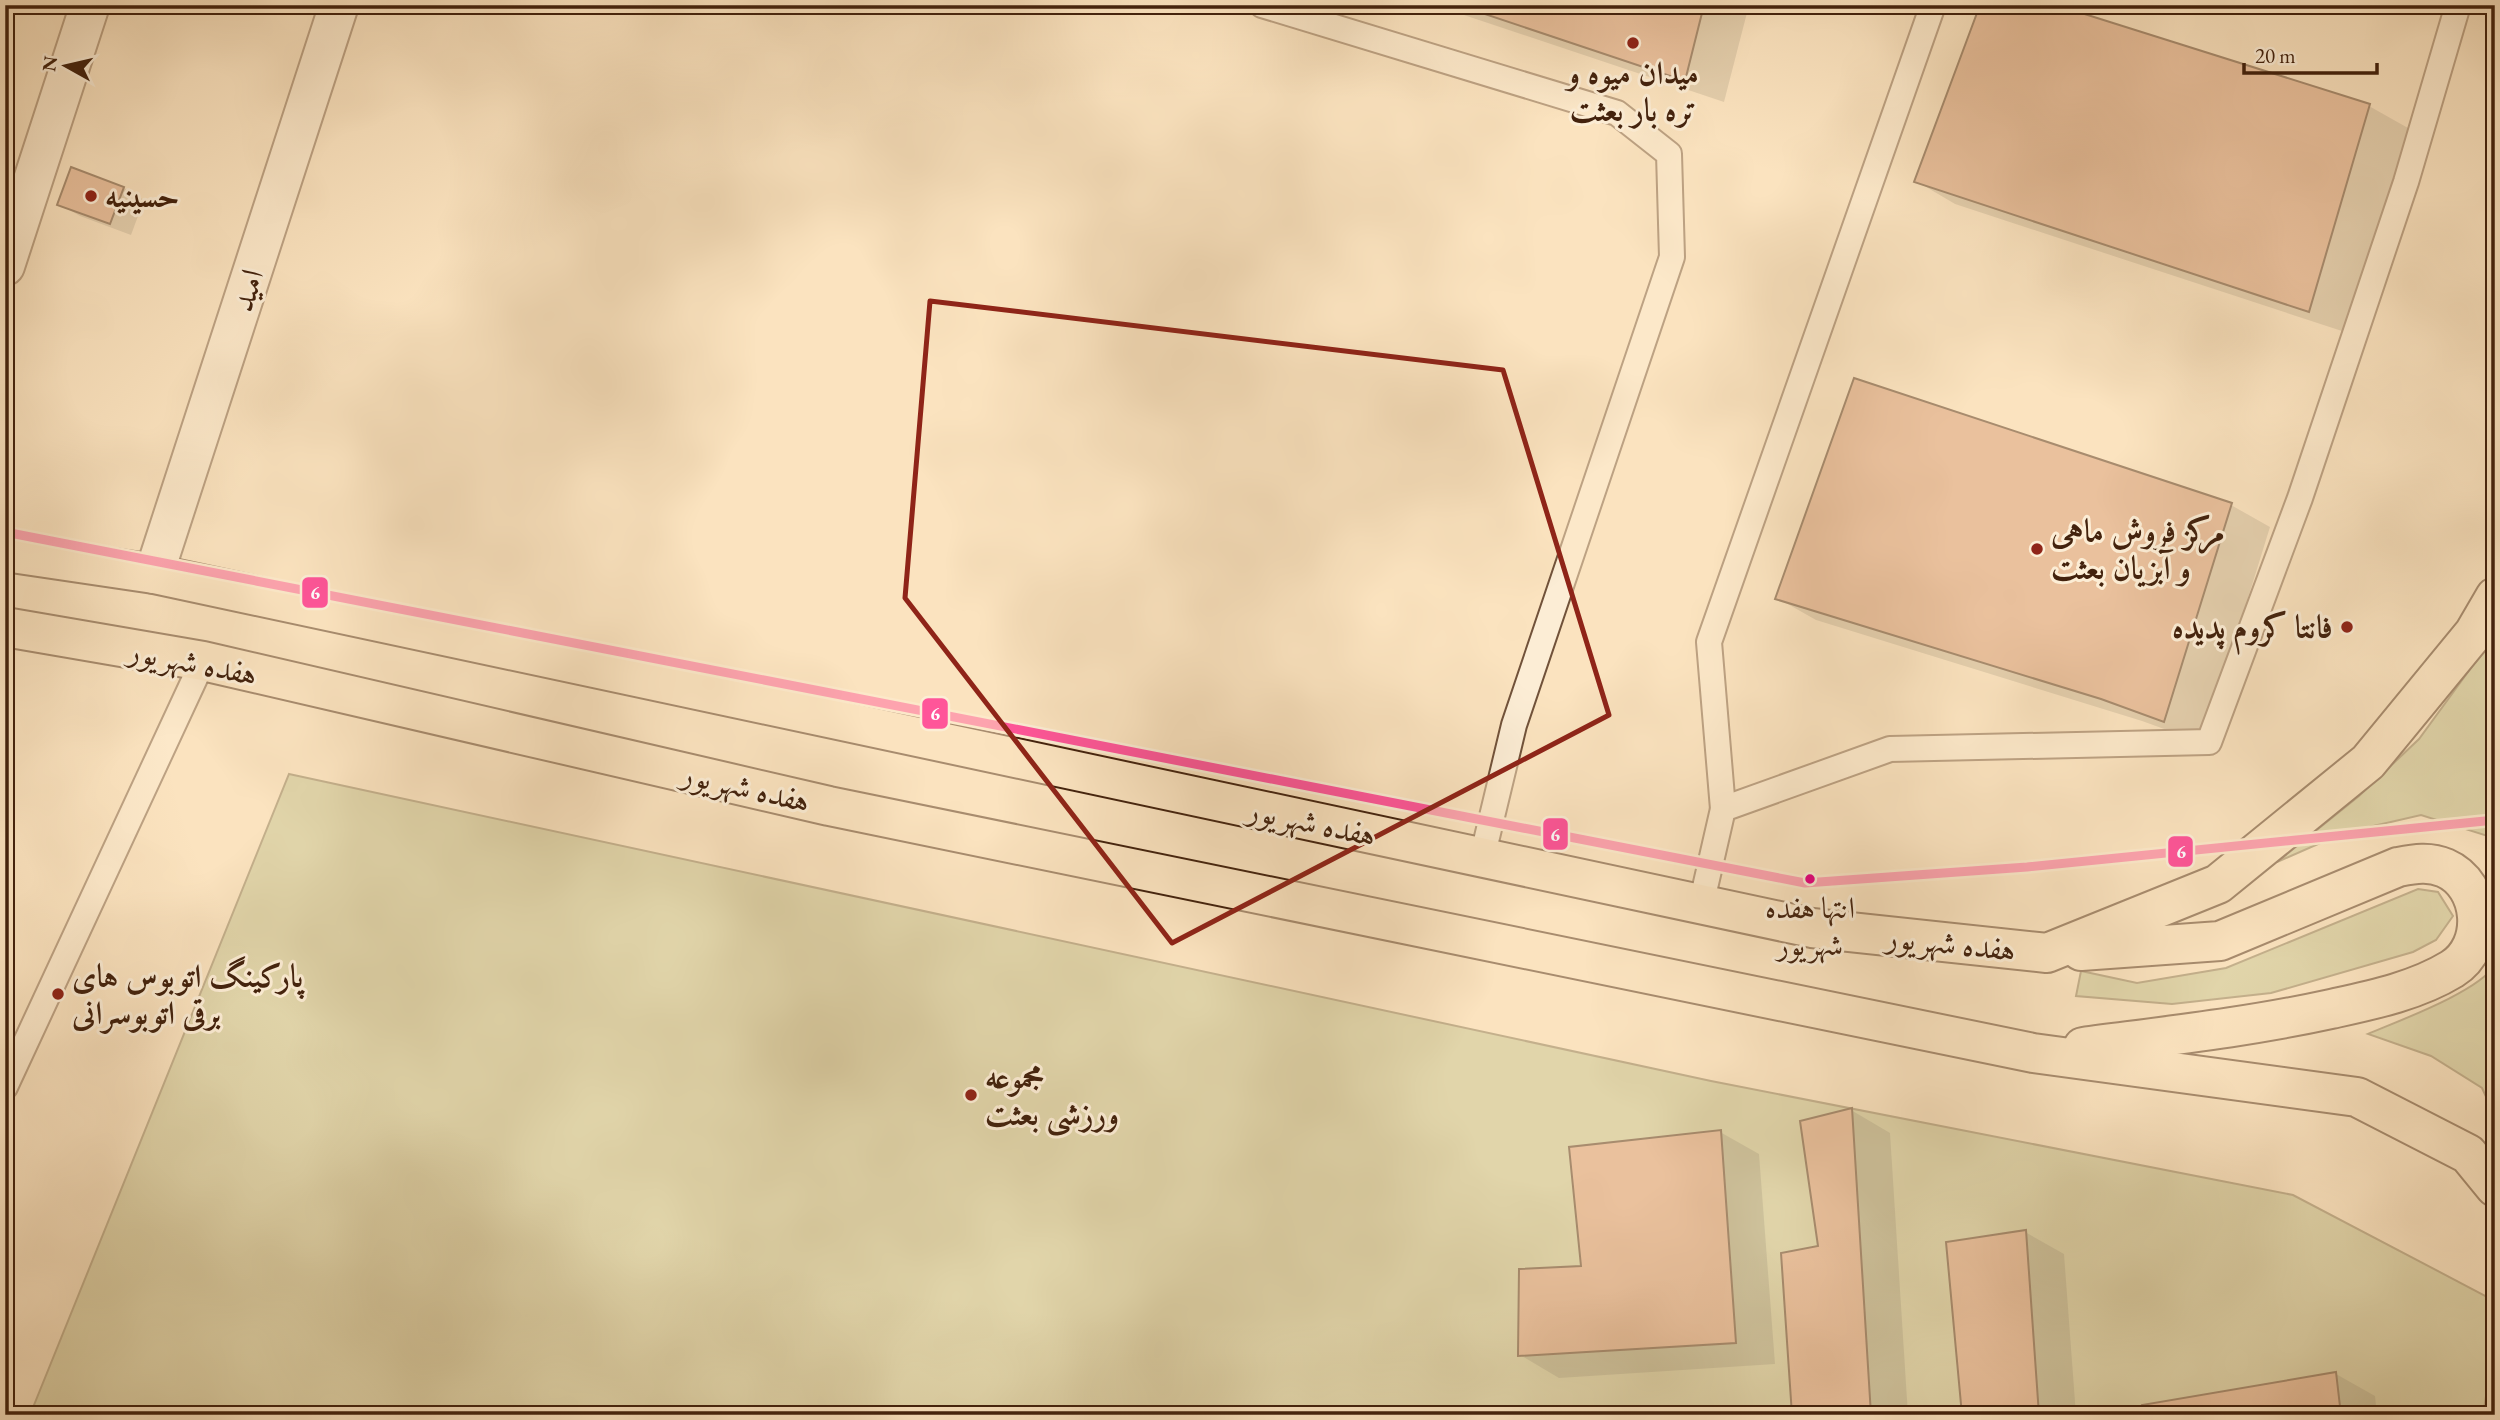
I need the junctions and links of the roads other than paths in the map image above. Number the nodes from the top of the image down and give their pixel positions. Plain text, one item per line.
1 (90, 5) edge
2 (339, 5) edge
3 (1262, 5) edge
4 (1933, 5) edge
5 (2458, 5) edge
6 (5, 266) edge
7 (5, 552) edge
8 (154, 574) junction
9 (2495, 597) edge
10 (5, 627) edge
11 (203, 661) junction
12 (1723, 809) junction
13 (1482, 858) junction
14 (1701, 905) junction
15 (2048, 953) junction
16 (2033, 1053) junction
17 (5, 1087) edge
18 (2495, 1187) edge

1 - 6 street
2 - 8 street, امید
3 - 13 lane
4 - 12 lane
5 - 12 lane
7 - 8 main road, هفده شهریور
8 - 13 main road, هفده شهریور
9 - 15 main road, هفده شهریور
10 - 11 main road, هفده شهریور
11 - 16 main road, هفده شهریور
11 - 17 lane
12 - 14 lane
13 - 14 main road, هفده شهریور
14 - 15 main road, هفده شهریور
15 - 16 main road
16 - 18 main road, هفده شهریور

